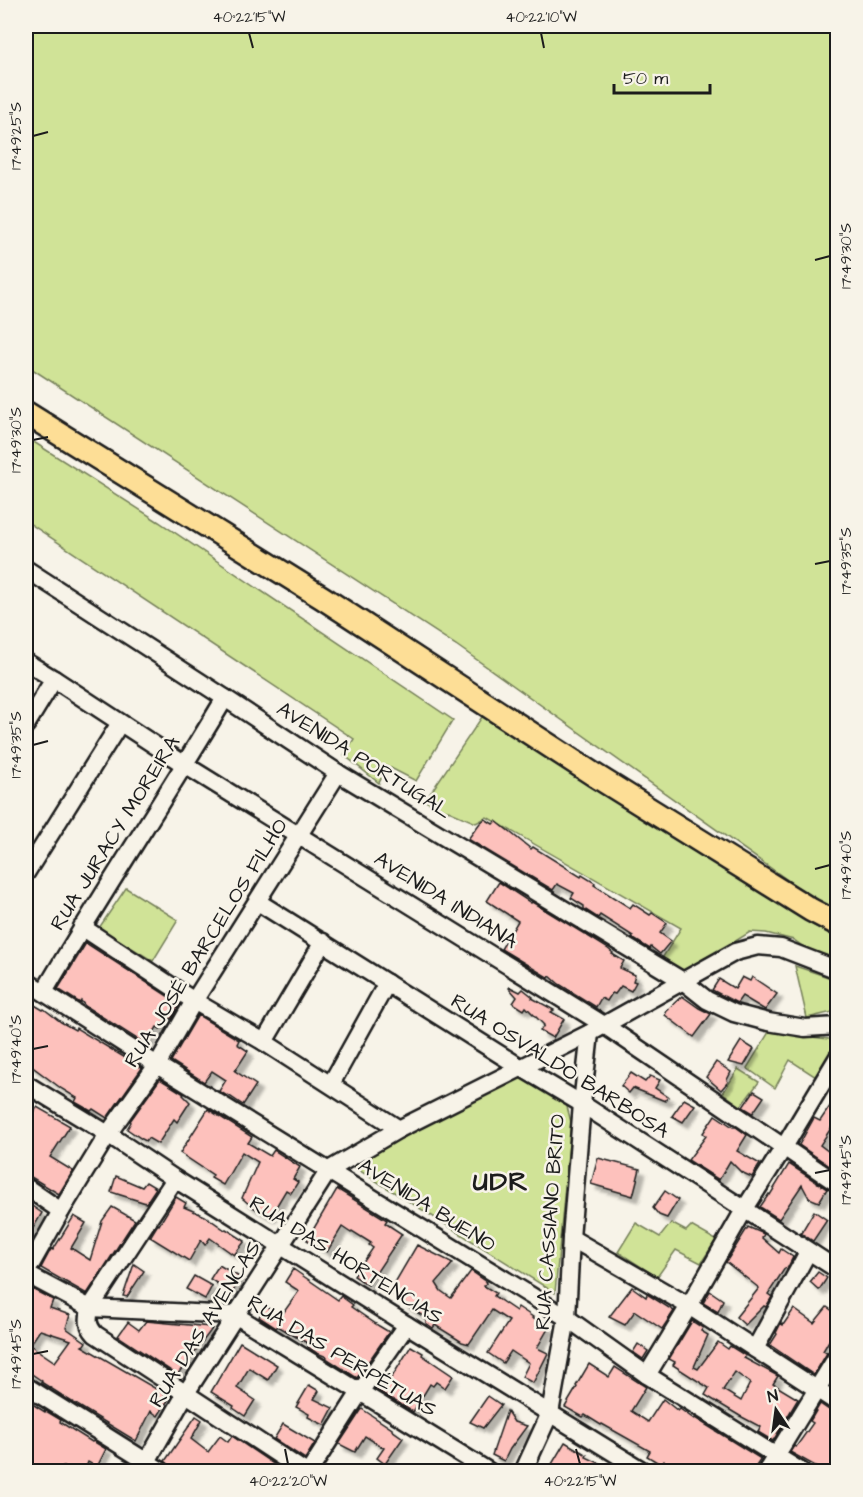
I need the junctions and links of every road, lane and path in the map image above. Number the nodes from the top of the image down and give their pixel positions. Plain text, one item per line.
1 (27, 419) edge
2 (26, 569) edge
3 (26, 662) edge
4 (54, 679) junction
5 (225, 698) junction
6 (120, 723) junction
7 (26, 725) edge
8 (185, 765) junction
9 (339, 773) junction
10 (300, 836) junction
11 (26, 873) edge
12 (258, 902) junction
13 (837, 924) edge
14 (82, 927) junction
15 (323, 942) junction
16 (837, 970) edge
17 (26, 981) edge
18 (683, 981) junction
19 (387, 983) junction
20 (44, 992) junction
21 (194, 1001) junction
22 (837, 1026) edge
23 (597, 1029) junction
24 (264, 1042) junction
25 (837, 1057) edge
26 (157, 1065) junction
27 (520, 1067) junction
28 (26, 1084) edge
29 (331, 1084) junction
30 (582, 1104) junction
31 (399, 1129) junction
32 (108, 1134) junction
33 (784, 1147) junction
34 (329, 1170) junction
35 (175, 1179) junction
36 (837, 1184) edge
37 (26, 1187) edge
38 (744, 1210) junction
39 (61, 1211) junction
40 (571, 1238) junction
41 (281, 1245) junction
42 (808, 1252) junction
43 (837, 1270) edge
44 (26, 1273) edge
45 (689, 1306) junction
46 (90, 1308) junction
47 (235, 1315) junction
48 (567, 1318) junction
49 (407, 1325) junction
50 (755, 1349) junction
51 (837, 1355) edge
52 (647, 1375) junction
53 (26, 1386) edge
54 (816, 1389) junction
55 (360, 1392) junction
56 (186, 1393) junction
57 (837, 1403) edge
58 (550, 1413) junction
59 (776, 1455) junction
60 (144, 1467) edge
61 (163, 1472) edge
62 (307, 1472) edge
63 (490, 1472) edge
64 (523, 1472) edge
65 (645, 1472) edge
66 (766, 1472) edge
67 (802, 1472) edge

1 - 13 main road
2 - 5 street, AVENIDA PORTUGAL
3 - 4 street, AVENIDA INDIANA
4 - 6 street, AVENIDA INDIANA
4 - 7 street
5 - 8 street, RUA JURACY MOREIRA
5 - 9 street, AVENIDA PORTUGAL
6 - 8 street, AVENIDA INDIANA
6 - 11 street
8 - 10 street, AVENIDA INDIANA
8 - 14 street, RUA JURACY MOREIRA
9 - 10 street, RUA JOSÉ BARCELOS FILHO
9 - 18 street, AVENIDA PORTUGAL
10 - 12 street, RUA JOSÉ BARCELOS FILHO
10 - 23 street, AVENIDA INDIANA
12 - 15 street, RUA OSVALDO BARBOSA
12 - 21 street, RUA JOSÉ BARCELOS FILHO
14 - 20 street, RUA JURACY MOREIRA
14 - 21 street
15 - 19 street, RUA OSVALDO BARBOSA
15 - 24 street
16 - 18 street
17 - 20 street, AVENIDA BUENO
18 - 22 street, AVENIDA PORTUGAL
18 - 23 street
19 - 27 street, RUA OSVALDO BARBOSA
19 - 29 street
20 - 26 street, AVENIDA BUENO
21 - 24 street
21 - 26 street, RUA JOSÉ BARCELOS FILHO
23 - 27 street
23 - 30 street, RUA CASSIANO BRITO
23 - 33 street, AVENIDA INDIANA
24 - 29 street
25 - 33 street
26 - 32 street, RUA JOSÉ BARCELOS FILHO
26 - 34 street, AVENIDA BUENO
27 - 30 street, RUA OSVALDO BARBOSA
27 - 31 street
28 - 32 street, RUA DAS HORTENCIAS
29 - 31 street
30 - 38 street, RUA OSVALDO BARBOSA
30 - 40 street, RUA CASSIANO BRITO
31 - 34 street
32 - 35 street, RUA DAS HORTENCIAS
32 - 39 street, RUA JOSÉ BARCELOS FILHO
33 - 36 street, AVENIDA INDIANA
33 - 38 street
34 - 41 street, RUA DAS AVENCAS
34 - 48 street, AVENIDA BUENO
35 - 41 street, RUA DAS HORTENCIAS
35 - 46 street
37 - 39 street
38 - 42 street, RUA OSVALDO BARBOSA
38 - 45 street
39 - 44 street, RUA JOSÉ BARCELOS FILHO
40 - 45 street
40 - 48 street, RUA CASSIANO BRITO
41 - 47 street, RUA DAS AVENCAS
41 - 49 street, RUA DAS HORTENCIAS
42 - 43 street, RUA OSVALDO BARBOSA
42 - 50 street
44 - 46 street
45 - 50 street
45 - 52 street
46 - 47 street, RUA DAS PERPÉTUAS
46 - 56 street
47 - 55 street, RUA DAS PERPÉTUAS
47 - 56 street, RUA DAS AVENCAS
48 - 52 street, AVENIDA BUENO
48 - 58 street, RUA CASSIANO BRITO
49 - 55 street
49 - 58 street, RUA DAS HORTENCIAS
50 - 54 street
51 - 54 street
52 - 59 street, AVENIDA BUENO
53 - 60 street
54 - 57 street
54 - 59 street
55 - 62 street
55 - 63 street, RUA DAS PERPÉTUAS
56 - 60 street, RUA DAS AVENCAS
56 - 62 street
58 - 64 street, RUA CASSIANO BRITO
58 - 65 street, RUA DAS HORTENCIAS
59 - 66 street
59 - 67 street, AVENIDA BUENO
60 - 61 street

